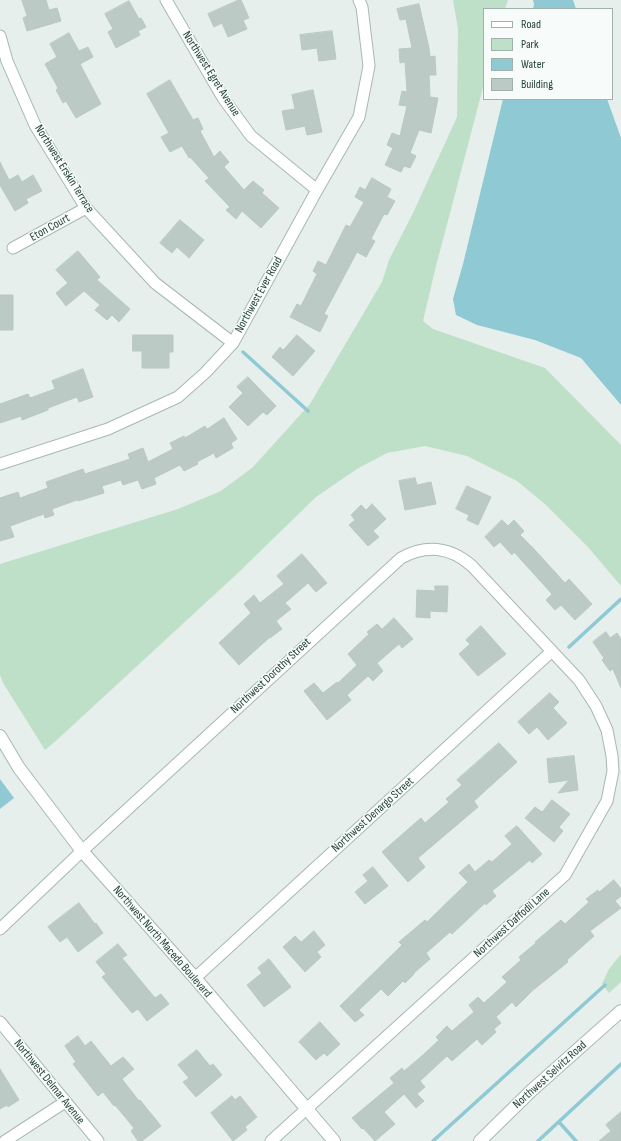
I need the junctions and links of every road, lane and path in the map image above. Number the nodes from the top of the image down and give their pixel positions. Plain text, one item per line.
1 (166, 0) edge
2 (359, 0) edge
3 (0, 36) edge
4 (317, 190) junction
5 (86, 208) junction
6 (13, 248) dead end
7 (233, 343) junction
8 (0, 464) edge
9 (552, 651) junction
10 (0, 736) edge
11 (82, 851) junction
12 (0, 929) edge
13 (195, 978) junction
14 (621, 1011) edge
15 (0, 1022) edge
16 (65, 1102) junction
17 (306, 1108) junction
18 (5, 1141) edge
19 (98, 1141) edge
20 (271, 1141) edge
21 (334, 1141) edge
22 (480, 1141) edge

1 - 4 street, Northwest Egret Avenue
2 - 4 street, Northwest Ever Road
3 - 5 street, Northwest Erskin Terrace
4 - 7 street, Northwest Ever Road
5 - 6 street, Eton Court
5 - 7 street, Northwest Erskin Terrace
7 - 8 street, Northwest Ever Road
9 - 11 street, Northwest Dorothy Street
9 - 13 street, Northwest Denargo Street
9 - 17 street, Northwest Daffodil Lane
10 - 11 street, Northwest North Macedo Boulevard
11 - 12 street, Northwest Dorothy Street
11 - 13 street, Northwest North Macedo Boulevard
13 - 17 street, Northwest North Macedo Boulevard
14 - 22 street, Northwest Selvitz Road
15 - 16 street, Northwest Delmar Avenue
16 - 18 street
16 - 19 street, Northwest Delmar Avenue
17 - 20 street, Northwest Daffodil Lane
17 - 21 street, Northwest North Macedo Boulevard

